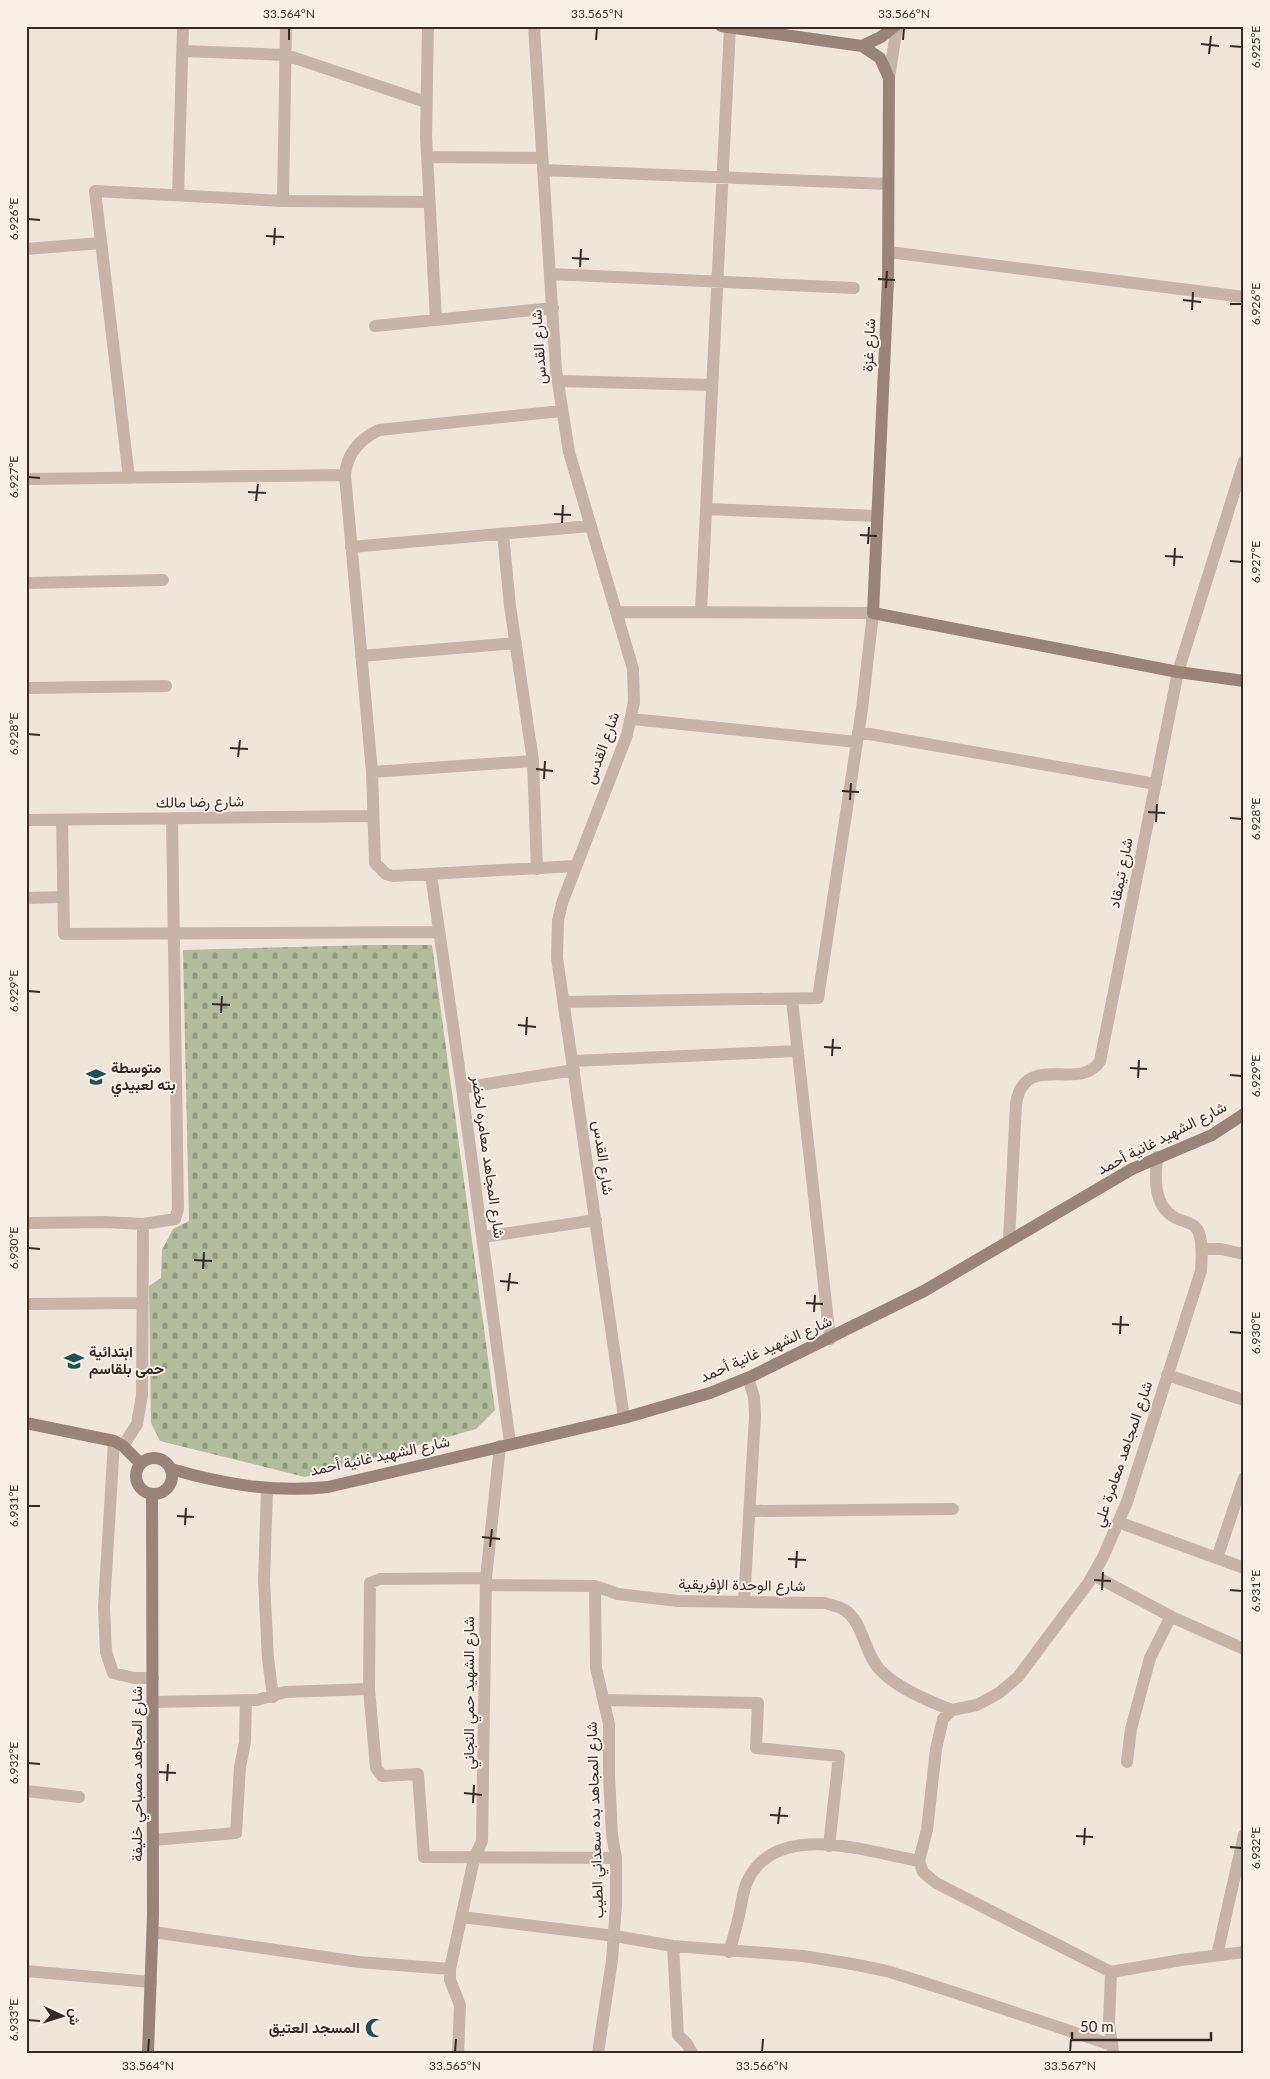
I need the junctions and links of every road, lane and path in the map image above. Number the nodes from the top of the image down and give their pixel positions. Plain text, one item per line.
1 (183, 26) edge
2 (286, 26) edge
3 (428, 26) edge
4 (534, 26) edge
5 (896, 26) edge
6 (726, 27) edge
7 (862, 46) junction
8 (183, 51) junction
9 (286, 55) junction
10 (889, 78) junction
11 (426, 102) junction
12 (427, 157) junction
13 (543, 164) junction
14 (723, 177) junction
15 (888, 184) junction
16 (178, 195) junction
17 (283, 201) junction
18 (429, 202) junction
19 (101, 243) junction
20 (26, 249) edge
21 (889, 252) junction
22 (550, 274) junction
23 (718, 282) junction
24 (854, 288) dead end
25 (1244, 297) edge
26 (552, 308) junction
27 (436, 320) junction
28 (375, 326) dead end
29 (558, 381) junction
30 (712, 385) junction
31 (561, 411) junction
32 (1244, 461) edge
33 (345, 476) junction
34 (129, 478) junction
35 (26, 479) edge
36 (706, 509) junction
37 (877, 516) junction
38 (590, 526) junction
39 (503, 534) junction
40 (351, 547) junction
41 (163, 580) dead end
42 (26, 583) edge
43 (616, 612) junction
44 (700, 612) junction
45 (872, 613) junction
46 (516, 643) junction
47 (361, 656) junction
48 (1178, 672) junction
49 (1244, 681) edge
50 (166, 686) dead end
51 (26, 688) edge
52 (632, 718) junction
53 (858, 737) junction
54 (532, 761) junction
55 (372, 772) junction
56 (1156, 784) junction
57 (373, 816) junction
58 (172, 818) junction
59 (26, 820) edge
60 (62, 820) junction
61 (575, 866) junction
62 (537, 869) junction
63 (430, 874) junction
64 (26, 898) edge
65 (63, 898) junction
66 (439, 932) junction
67 (174, 934) junction
68 (792, 1000) junction
69 (564, 1002) junction
70 (798, 1052) junction
71 (573, 1065) junction
72 (462, 1088) junction
73 (1244, 1114) edge
74 (1157, 1157) junction
75 (596, 1220) junction
76 (26, 1223) edge
77 (143, 1224) junction
78 (483, 1237) junction
79 (1009, 1240) junction
80 (1202, 1249) junction
81 (1244, 1254) edge
82 (142, 1303) junction
83 (26, 1304) edge
84 (830, 1339) junction
85 (1167, 1375) junction
86 (748, 1378) junction
87 (1244, 1400) edge
88 (624, 1418) junction
89 (26, 1423) edge
90 (118, 1444) junction
91 (505, 1445) junction
92 (158, 1458) junction
93 (140, 1463) junction
94 (170, 1468) junction
95 (198, 1477) junction
96 (1244, 1478) edge
97 (167, 1489) junction
98 (266, 1489) junction
99 (152, 1495) junction
100 (952, 1508) dead end
101 (751, 1511) junction
102 (1118, 1522) junction
103 (1217, 1558) junction
104 (1244, 1568) edge
105 (1093, 1576) junction
106 (486, 1581) junction
107 (595, 1586) junction
108 (744, 1602) junction
109 (1171, 1616) junction
110 (1244, 1649) edge
111 (154, 1678) junction
112 (369, 1689) junction
113 (273, 1697) junction
114 (246, 1700) junction
115 (604, 1700) junction
116 (153, 1702) junction
117 (952, 1710) junction
118 (1127, 1762) dead end
119 (26, 1791) edge
120 (79, 1797) dead end
121 (1244, 1836) edge
122 (154, 1840) junction
123 (829, 1846) junction
124 (616, 1858) junction
125 (474, 1859) junction
126 (919, 1861) junction
127 (462, 1918) junction
128 (153, 1932) junction
129 (615, 1936) junction
130 (673, 1946) junction
131 (729, 1952) junction
132 (1244, 1952) edge
133 (1217, 1955) junction
134 (450, 1969) junction
135 (26, 1971) edge
136 (1111, 1972) junction
137 (151, 1982) junction
138 (1113, 2049) edge
139 (148, 2053) edge
140 (458, 2053) edge
141 (598, 2053) edge
142 (692, 2053) edge

1 - 8 street
2 - 9 street
3 - 11 street
4 - 13 street, شارع القدس
5 - 7 main road
5 - 10 street, شارع غزة
6 - 7 main road
6 - 14 street
7 - 10 main road, شارع غزة
8 - 9 street
8 - 16 street
9 - 11 street
9 - 17 street
10 - 15 main road, شارع غزة
11 - 12 street
12 - 13 street
12 - 18 street
13 - 14 street
13 - 22 street, شارع القدس
14 - 15 street
14 - 23 street
15 - 21 main road, شارع غزة
16 - 17 street
16 - 19 street
17 - 18 street
18 - 27 street
19 - 20 street
19 - 34 street
21 - 25 street
21 - 37 main road, شارع غزة
22 - 23 street
22 - 26 street, شارع القدس
23 - 24 street
23 - 30 street
26 - 27 street
26 - 29 street, شارع القدس
27 - 28 street
29 - 30 street
29 - 31 street, شارع القدس
30 - 36 street
31 - 33 street
31 - 38 street, شارع القدس
32 - 48 street, شارع تيمقاد
33 - 34 street
33 - 40 street
34 - 35 street
36 - 37 street
36 - 44 street
37 - 45 main road, شارع غزة
38 - 39 street
38 - 43 street, شارع القدس
39 - 40 street
39 - 46 street
40 - 47 street
41 - 42 street
43 - 44 street
43 - 52 street, شارع القدس
44 - 45 street
45 - 48 main road
45 - 53 street
46 - 47 street
46 - 54 street
47 - 55 street
48 - 49 main road
48 - 56 street, شارع تيمقاد
50 - 51 street
52 - 53 street
52 - 61 street, شارع القدس
53 - 56 street
53 - 68 street
54 - 55 street
54 - 62 street
55 - 57 street
56 - 79 street, شارع تيمقاد
57 - 58 street, شارع رضا مالك
57 - 63 street
58 - 60 street, شارع رضا مالك
58 - 67 street
59 - 60 street, شارع رضا مالك
60 - 65 street
61 - 62 street
61 - 69 street, شارع القدس
62 - 63 street
63 - 66 street, شارع المجاهد معامره لخضر
64 - 65 street
65 - 67 street
66 - 67 street
66 - 72 street, شارع المجاهد معامره لخضر
67 - 77 street
68 - 69 street
68 - 70 street
69 - 71 street, شارع القدس
70 - 71 street
70 - 84 street
71 - 72 street
71 - 75 street, شارع القدس
72 - 78 street, شارع المجاهد معامره لخضر
73 - 74 main road, شارع الشهيد غانية أحمد
74 - 79 main road, شارع الشهيد غانية أحمد
74 - 80 street, شارع المجاهد معامرة علي
75 - 78 street
75 - 88 street, شارع القدس
76 - 77 street
77 - 82 street
78 - 91 street, شارع المجاهد معامره لخضر
79 - 84 main road, شارع الشهيد غانية أحمد
80 - 81 street
80 - 85 street, شارع المجاهد معامرة علي
82 - 83 street
82 - 90 street
84 - 86 main road, شارع الشهيد غانية أحمد
85 - 87 street
85 - 102 street, شارع المجاهد معامرة علي
86 - 88 main road, شارع الشهيد غانية أحمد
86 - 101 street
88 - 91 main road, شارع الشهيد غانية أحمد
89 - 90 main road
90 - 92 main road
90 - 93 main road
90 - 111 street
91 - 98 main road, شارع الشهيد غانية أحمد
91 - 106 street, شارع الشهيد حمي التجاني
92 - 93 main road
92 - 94 main road
93 - 99 main road
94 - 95 main road, شارع الشهيد غانية أحمد
94 - 97 main road
95 - 97 main road
95 - 98 main road, شارع الشهيد غانية أحمد
96 - 103 street
97 - 99 main road
98 - 113 street
99 - 111 main road, شارع المجاهد مصباحي خليفة
100 - 101 street
101 - 108 street
102 - 103 street
102 - 105 street, شارع المجاهد معامرة علي
103 - 104 street
105 - 109 street
105 - 117 street, شارع المجاهد معامرة علي
106 - 107 street, شارع الوحدة الإفريقية
106 - 112 street, شارع الوحدة الإفريقية
106 - 125 street, شارع الشهيد حمي التجاني
107 - 108 street, شارع الوحدة الإفريقية
107 - 115 street, شارع المجاهد بده سعداني الطيب
108 - 117 street, شارع الوحدة الإفريقية
109 - 110 street
109 - 118 street
111 - 116 main road, شارع المجاهد مصباحي خليفة
112 - 113 street
112 - 125 street
113 - 114 street
114 - 116 street
114 - 122 street
115 - 123 street
115 - 124 street, شارع المجاهد بده سعداني الطيب
116 - 122 main road, شارع المجاهد مصباحي خليفة
117 - 126 street
119 - 120 street
121 - 133 street
122 - 128 main road, شارع المجاهد مصباحي خليفة
123 - 126 street
123 - 131 street
124 - 125 street
124 - 129 street, شارع المجاهد بده سعداني الطيب
125 - 127 street, شارع الشهيد حمي التجاني
126 - 136 street
127 - 129 street
127 - 134 street, شارع الشهيد حمي التجاني
128 - 134 street
128 - 137 main road, شارع المجاهد مصباحي خليفة
129 - 130 street
129 - 141 street, شارع المجاهد بده سعداني الطيب
130 - 131 street
130 - 142 street
131 - 138 street
132 - 133 street
133 - 136 street
134 - 140 street, شارع الشهيد حمي التجاني
135 - 137 street
136 - 138 street
137 - 139 main road, شارع المجاهد مصباحي خليفة

